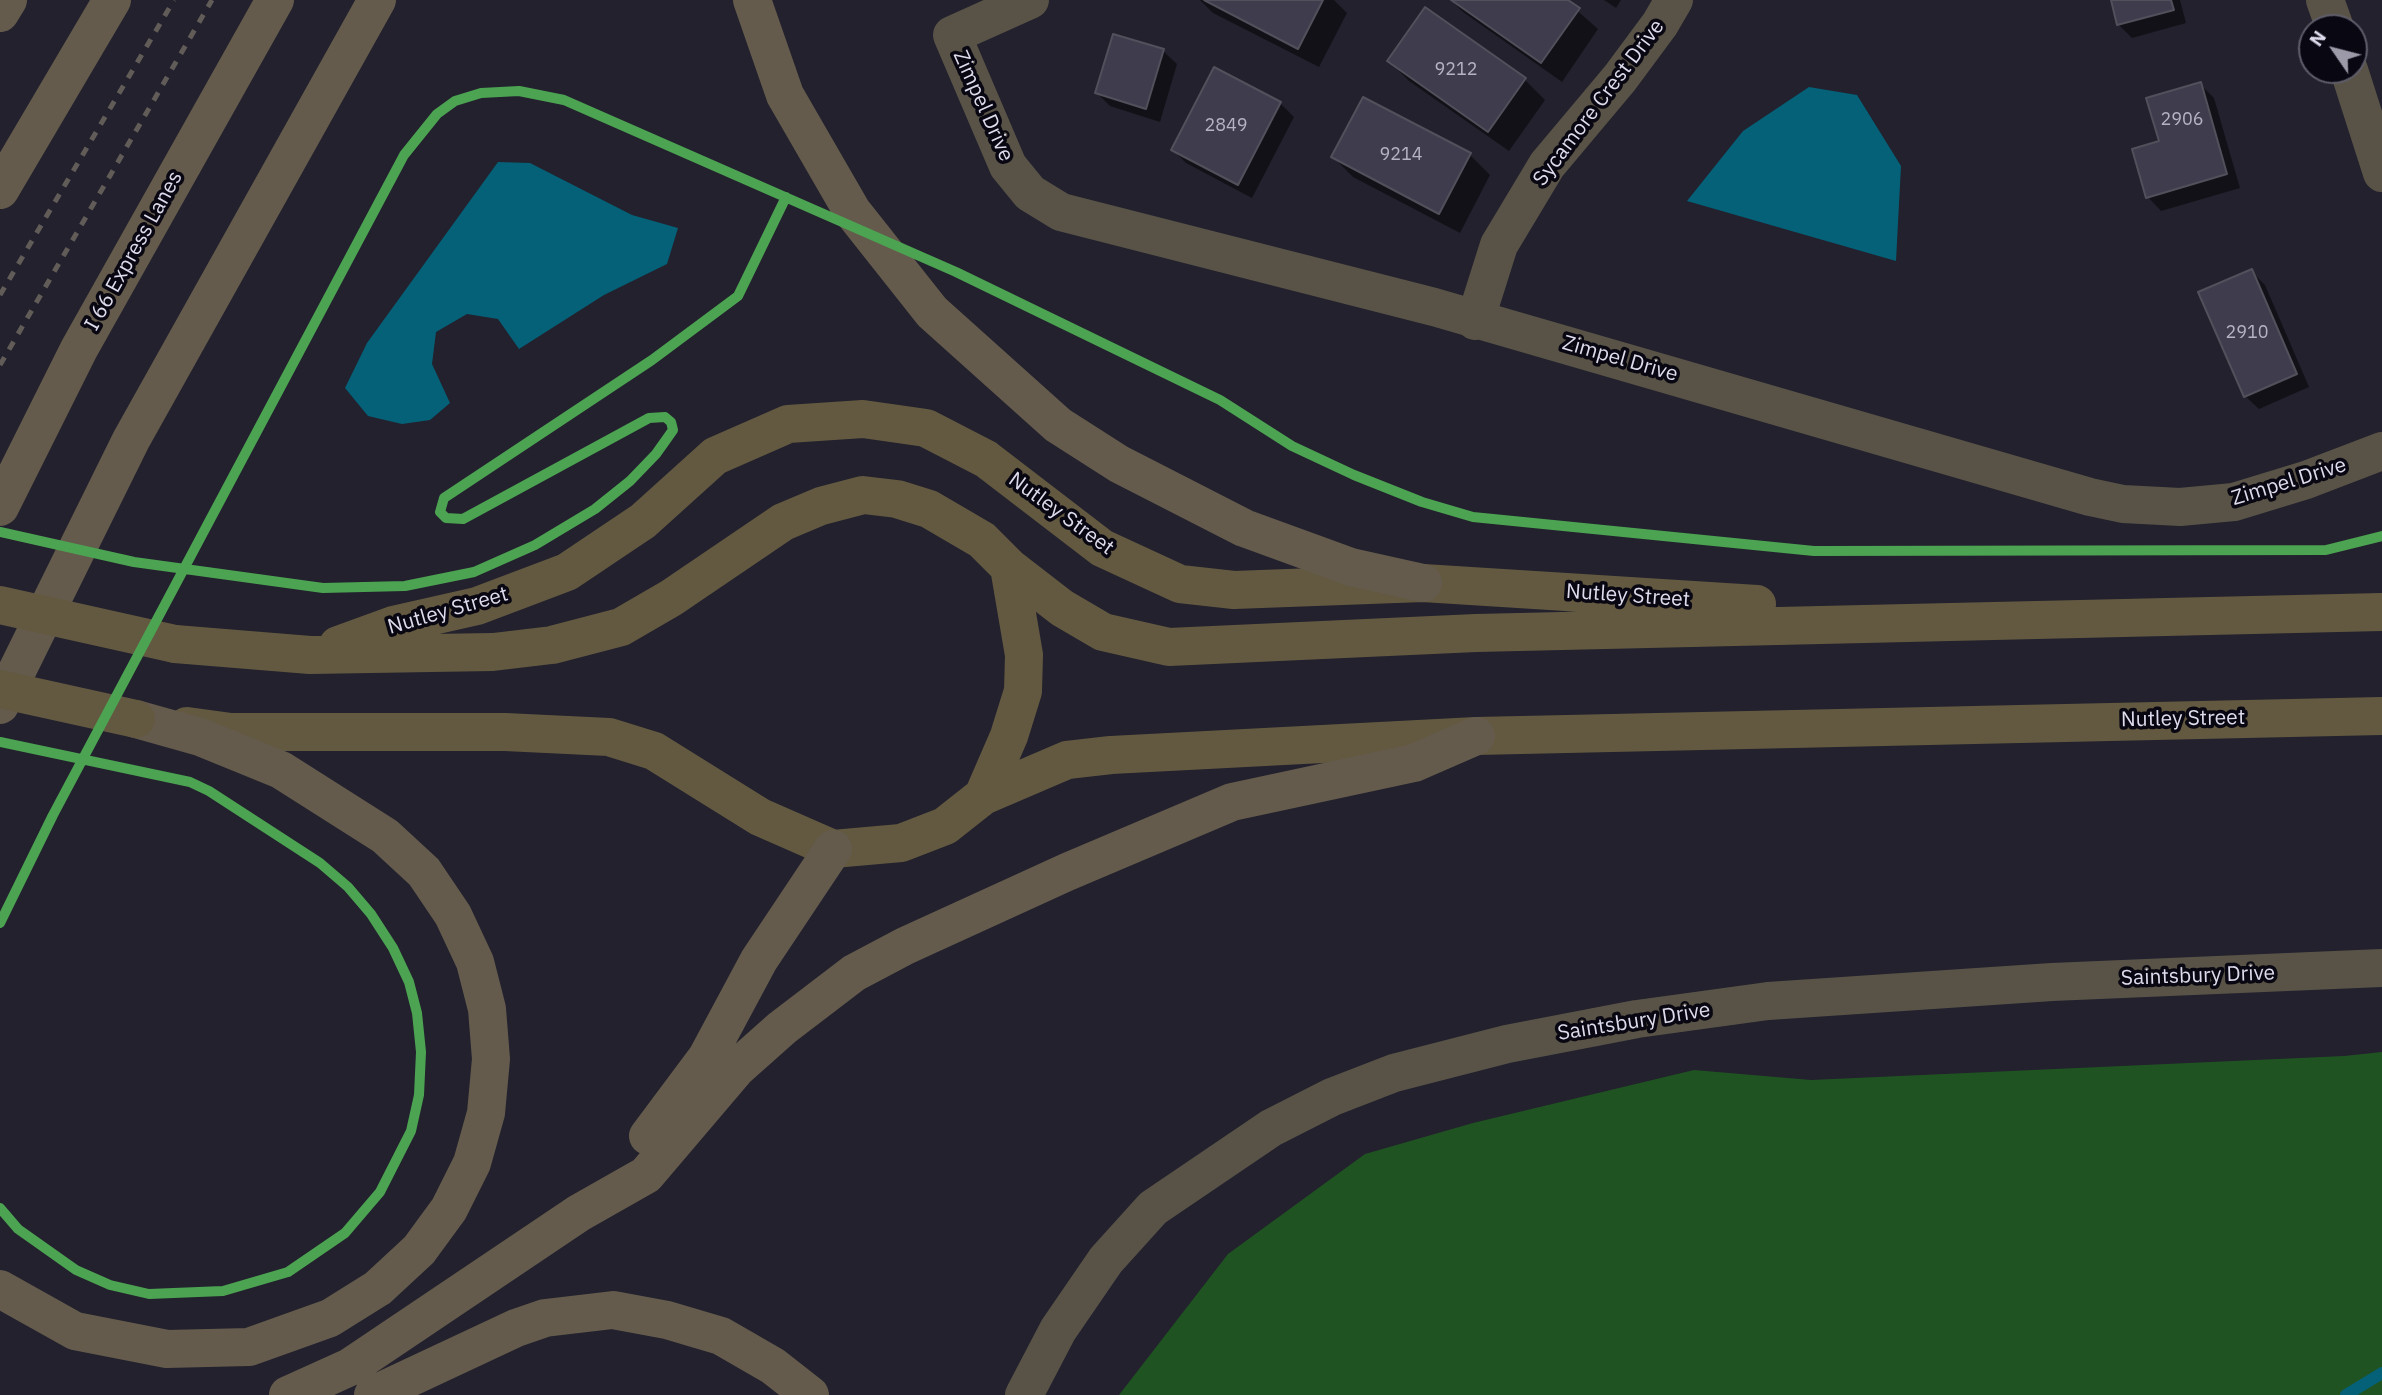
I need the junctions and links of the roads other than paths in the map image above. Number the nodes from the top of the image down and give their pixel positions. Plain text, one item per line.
1 (8, 0) edge
2 (112, 0) edge
3 (275, 0) edge
4 (377, 0) edge
5 (752, 0) edge
6 (1030, 0) edge
7 (1674, 0) edge
8 (0, 13) edge
9 (2353, 84) edge
10 (2382, 173) edge
11 (0, 190) edge
12 (1475, 321) junction
13 (2382, 451) edge
14 (0, 506) edge
15 (1009, 567) junction
16 (1423, 583) junction
17 (0, 605) edge
18 (2382, 612) edge
19 (2003, 619) junction
20 (310, 655) junction
21 (0, 689) edge
22 (0, 705) edge
23 (2382, 716) edge
24 (136, 719) junction
25 (1476, 736) junction
26 (984, 796) junction
27 (833, 849) junction
28 (2382, 968) edge
29 (579, 1213) junction
30 (0, 1289) edge
31 (288, 1395) edge
32 (373, 1395) edge
33 (810, 1395) edge
34 (1024, 1395) edge

1 - 8 highway
2 - 11 highway
3 - 14 highway, I 66 Express Lanes
4 - 22 highway
5 - 16 highway
6 - 12 street, Zimpel Drive
7 - 12 street, Sycamore Crest Drive
9 - 10 street
12 - 13 street, Zimpel Drive
15 - 19 main road, Nutley Street
15 - 20 main road, Nutley Street
15 - 26 main road
16 - 19 main road, Nutley Street
16 - 20 main road, Nutley Street
17 - 20 main road, Nutley Street, bridge
18 - 19 main road, Nutley Street
21 - 24 main road, Nutley Street, bridge
23 - 25 main road, Nutley Street
24 - 27 main road, Nutley Street
24 - 30 highway
25 - 26 main road, Nutley Street
25 - 29 highway
26 - 27 main road, Nutley Street
27 - 29 highway
28 - 34 street, Saintsbury Drive
29 - 31 highway
32 - 33 highway

